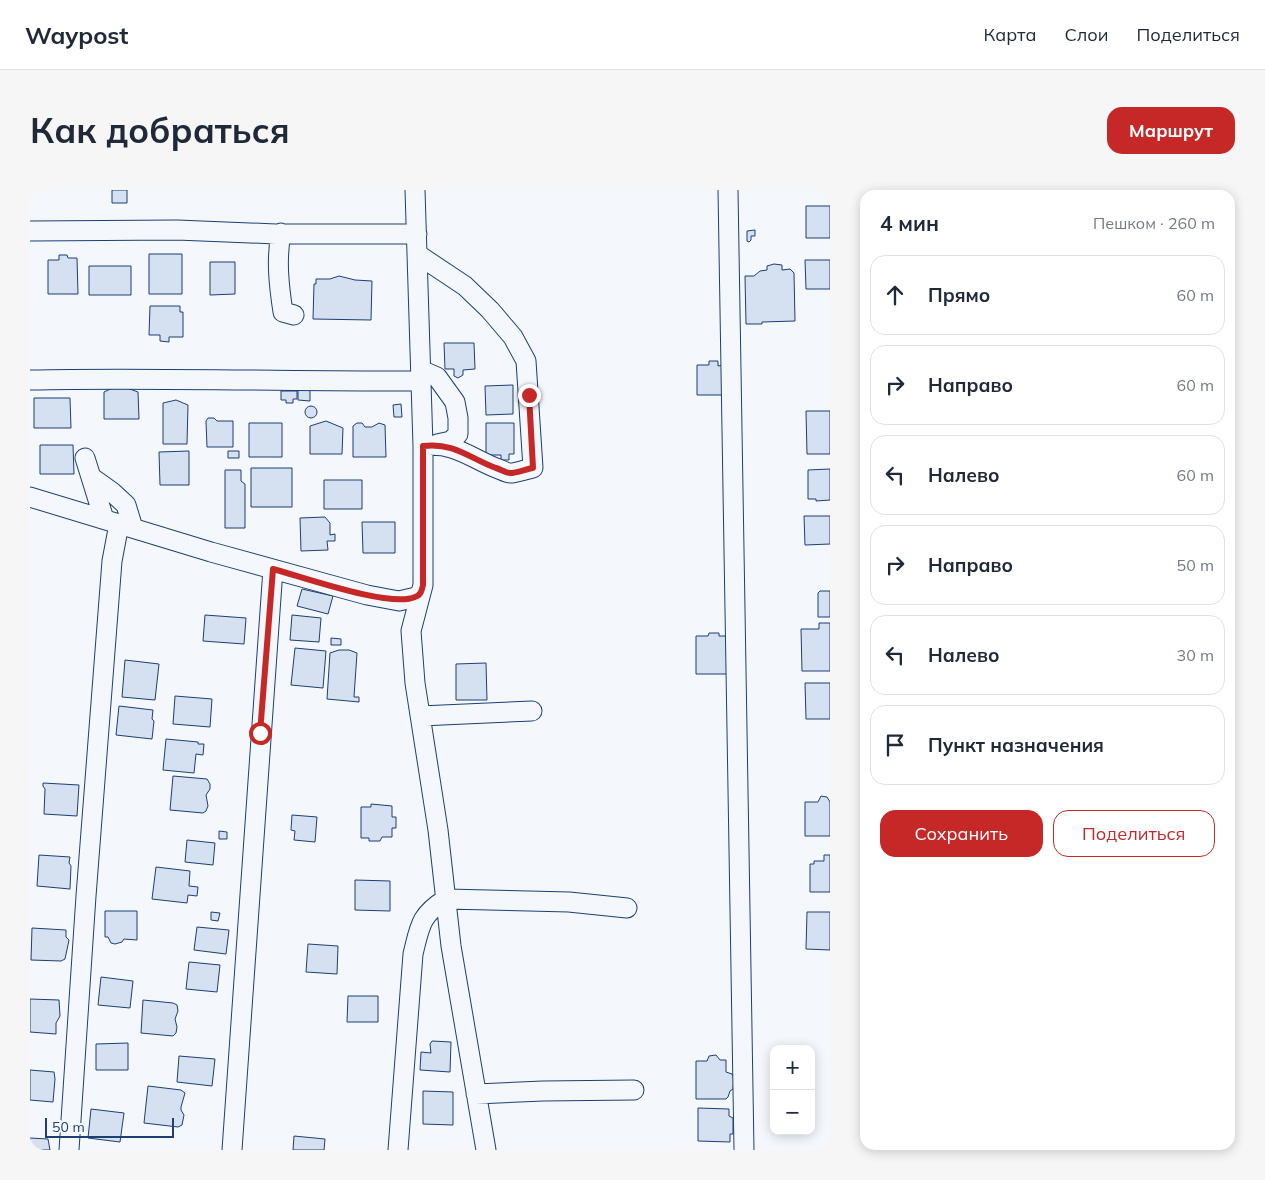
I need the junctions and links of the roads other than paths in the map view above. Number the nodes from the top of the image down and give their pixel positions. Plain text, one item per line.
1 (415, 190) edge
2 (728, 190) edge
3 (30, 232) edge
4 (281, 234) junction
5 (417, 234) junction
6 (417, 254) junction
7 (294, 314) dead end
8 (421, 376) junction
9 (30, 380) edge
10 (430, 445) junction
11 (85, 458) dead end
12 (91, 477) junction
13 (30, 497) edge
14 (119, 524) junction
15 (273, 569) junction
16 (421, 593) junction
17 (399, 601) junction
18 (412, 631) junction
19 (532, 711) dead end
20 (420, 716) junction
21 (446, 900) junction
22 (627, 908) dead end
23 (634, 1090) dead end
24 (476, 1094) junction
25 (69, 1150) edge
26 (232, 1150) edge
27 (398, 1150) edge
28 (486, 1150) edge
29 (744, 1150) edge

1 - 5 street
2 - 29 street
3 - 4 street
4 - 5 street
4 - 7 street
5 - 6 street
6 - 8 street
6 - 10 street
8 - 9 street
8 - 10 street
8 - 10 street
10 - 16 street
11 - 12 street
12 - 14 street
12 - 14 street
13 - 14 street
14 - 15 street
14 - 25 street
15 - 17 street
15 - 26 street
16 - 17 street
16 - 18 street
17 - 18 street
18 - 20 street
19 - 20 street
20 - 21 street
21 - 22 street
21 - 24 street
21 - 27 street
23 - 24 street
24 - 28 street

